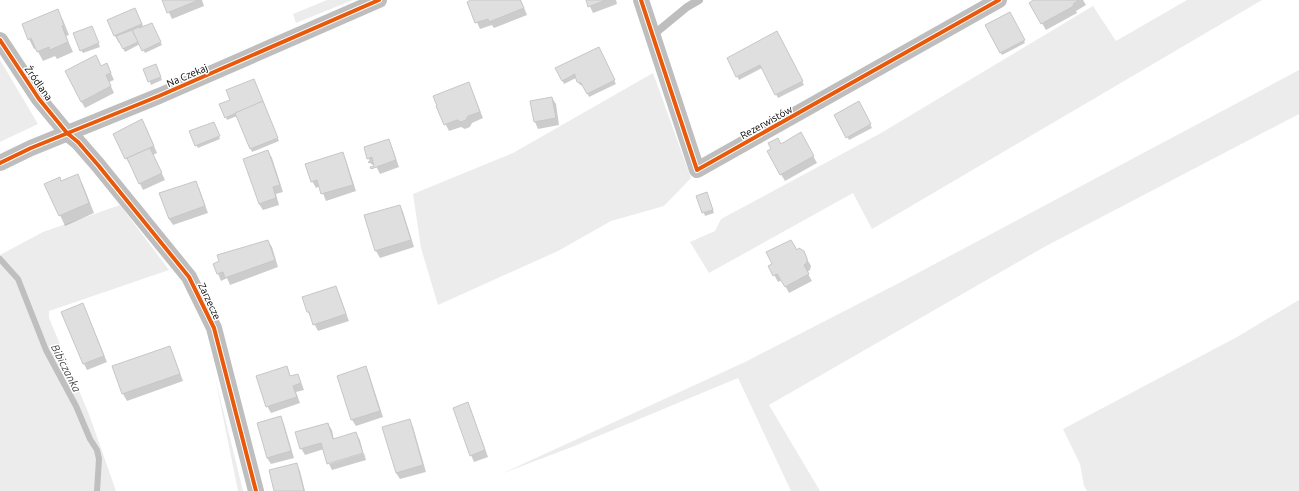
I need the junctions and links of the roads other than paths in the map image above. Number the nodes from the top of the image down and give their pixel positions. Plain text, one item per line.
1 (379, 0) edge
2 (641, 0) edge
3 (699, 0) edge
4 (999, 0) edge
5 (653, 35) junction
6 (0, 40) edge
7 (68, 133) junction
8 (0, 163) edge
9 (256, 491) edge

1 - 7 street, Na Czekaj
2 - 5 street, Rezerwistów
3 - 5 lane
4 - 5 street, Rezerwistów
6 - 7 street, Źródlana
7 - 8 street, Na Czekaj
7 - 9 street, Zarzecze

